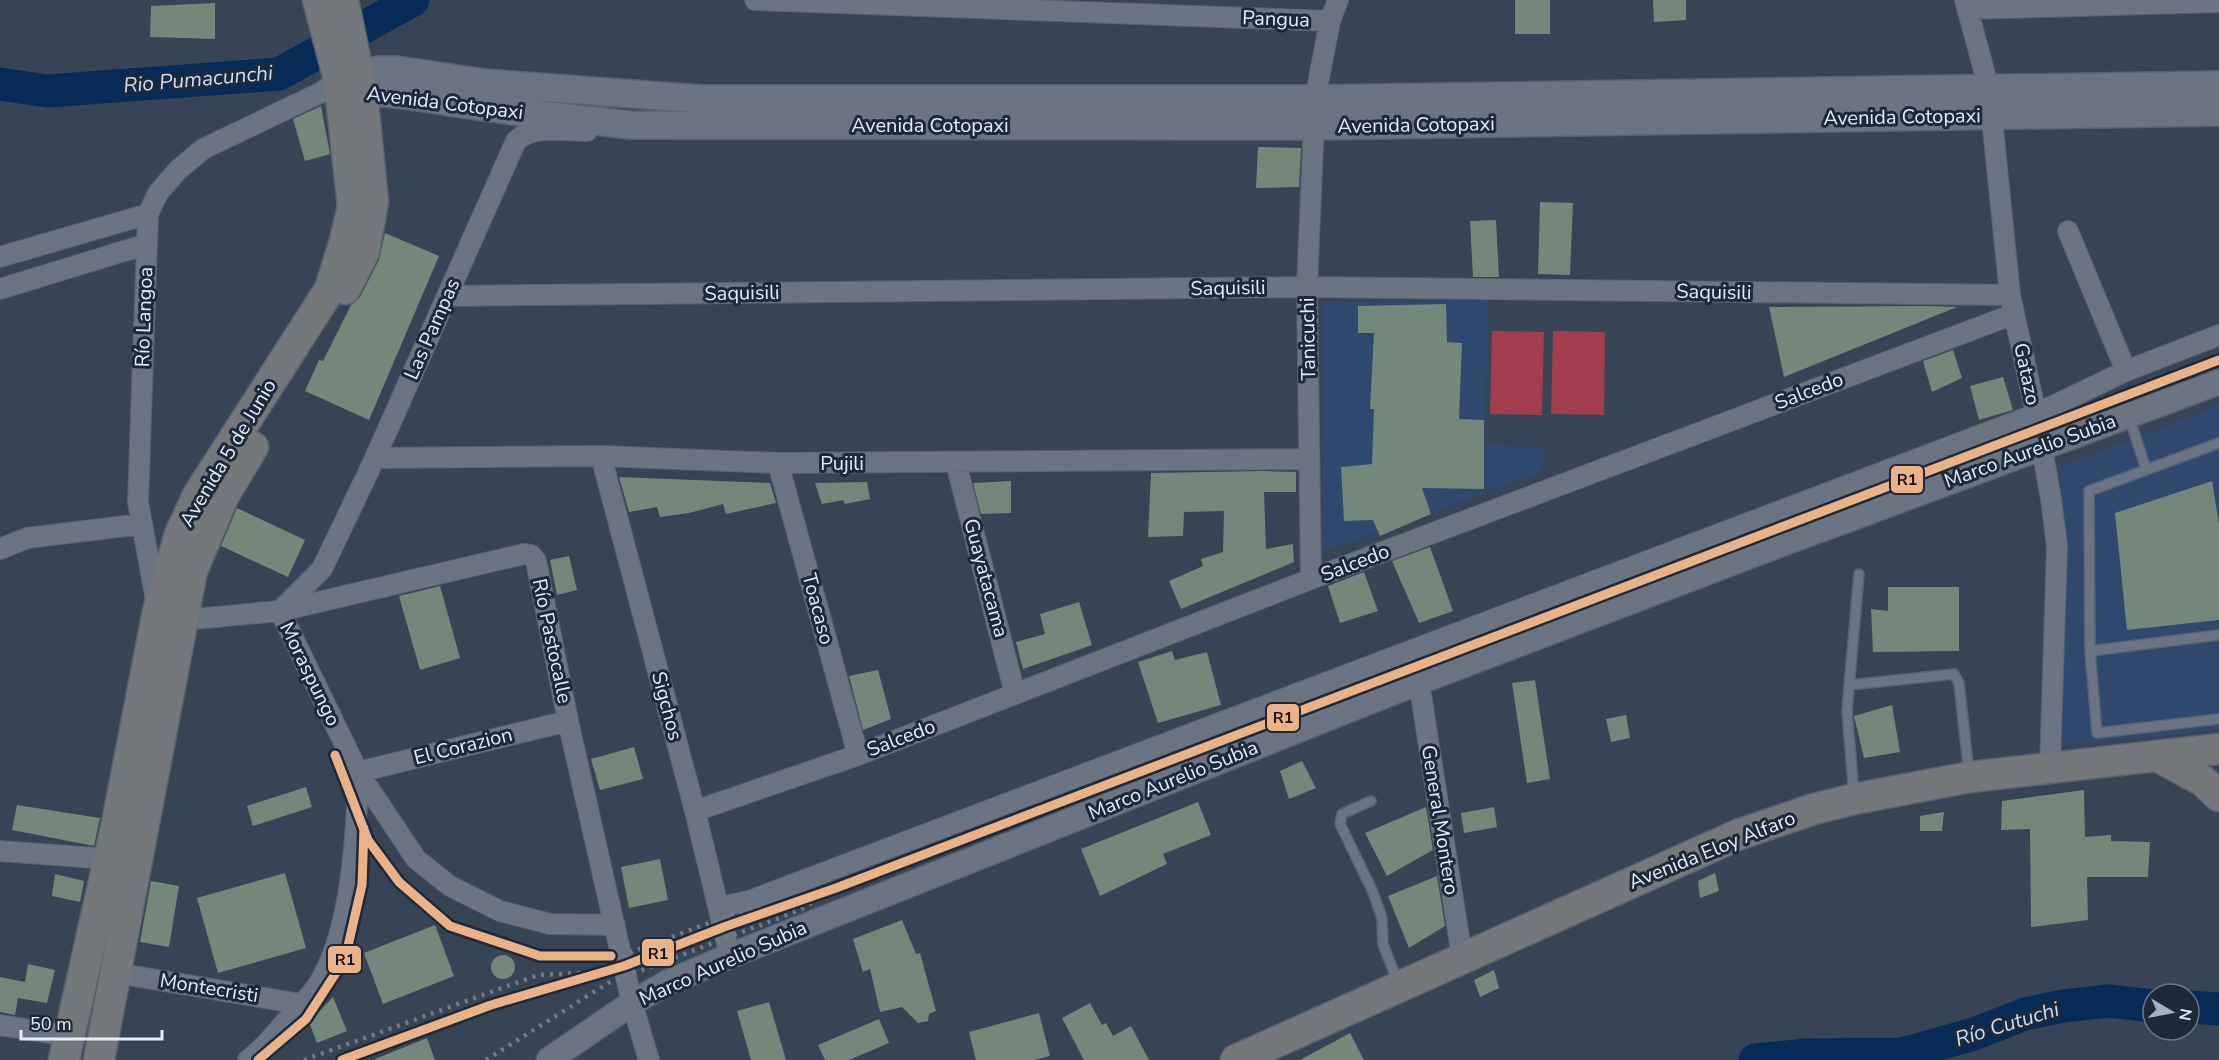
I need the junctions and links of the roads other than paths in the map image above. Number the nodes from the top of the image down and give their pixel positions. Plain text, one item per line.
1 (755, 0) edge
2 (1338, 0) edge
3 (2219, 2) edge
4 (1966, 4) edge
5 (332, 9) edge
6 (1330, 21) junction
7 (345, 80) junction
8 (2219, 85) edge
9 (1989, 89) junction
10 (1631, 94) junction
11 (1315, 99) junction
12 (2219, 112) edge
13 (1992, 115) junction
14 (1633, 121) junction
15 (630, 125) junction
16 (1315, 126) junction
17 (148, 214) junction
18 (2068, 231) dead end
19 (147, 244) junction
20 (0, 257) edge
21 (1307, 287) junction
22 (0, 289) edge
23 (447, 296) junction
24 (2012, 305) junction
25 (2219, 335) edge
26 (2126, 371) junction
27 (2219, 382) edge
28 (2036, 414) junction
29 (2128, 415) junction
30 (2219, 443) edge
31 (2042, 447) junction
32 (601, 456) junction
33 (375, 458) junction
34 (1309, 459) junction
35 (778, 463) junction
36 (956, 463) junction
37 (2146, 469) junction
38 (142, 524) junction
39 (0, 549) edge
40 (1859, 574) dead end
41 (1311, 579) junction
42 (280, 611) junction
43 (170, 615) junction
44 (2219, 636) edge
45 (2090, 651) junction
46 (1419, 682) junction
47 (1849, 686) junction
48 (1016, 693) junction
49 (2219, 719) edge
50 (568, 721) junction
51 (2216, 749) edge
52 (858, 755) junction
53 (2157, 756) junction
54 (2050, 767) junction
55 (358, 772) junction
56 (1970, 777) junction
57 (2219, 796) edge
58 (1854, 799) junction
59 (1371, 801) dead end
60 (695, 812) junction
61 (130, 826) junction
62 (0, 851) edge
63 (109, 859) junction
64 (718, 908) junction
65 (615, 925) junction
66 (730, 956) junction
67 (1462, 957) junction
68 (116, 973) junction
69 (1399, 986) junction
70 (632, 1003) junction
71 (301, 1004) junction
72 (0, 1025) edge
73 (66, 1048) edge
74 (99, 1060) edge
75 (248, 1060) edge
76 (549, 1060) edge
77 (649, 1060) edge
78 (1236, 1060) edge

1 - 6 street, Pangua
2 - 6 street, Pangua
3 - 4 street
4 - 9 street
5 - 7 main road, Avenida 5 de Junio
6 - 11 street, Pangua
7 - 11 main road, Avenida Cotopaxi
7 - 15 main road, Avenida Cotopaxi
7 - 17 street, Río Langoa
7 - 43 main road, Avenida 5 de Junio
8 - 9 main road, Avenida Cotopaxi
9 - 10 main road, Avenida Cotopaxi
9 - 13 street, Gatazo
10 - 11 main road, Avenida Cotopaxi
10 - 14 main road
11 - 16 street, Tanicuchi
12 - 13 main road, Avenida Cotopaxi
13 - 14 main road, Avenida Cotopaxi
13 - 24 street, Gatazo
14 - 16 main road, Avenida Cotopaxi
15 - 16 main road, Avenida Cotopaxi
15 - 23 street, Las Pampas
16 - 21 street, Tanicuchi
17 - 19 street, Río Langoa
17 - 20 street
18 - 26 street
19 - 22 street
19 - 38 street, Río Langoa
21 - 23 street, Saquisili
21 - 24 street, Saquisili
21 - 34 street, Tanicuchi
23 - 33 street, Las Pampas
24 - 28 street, Gatazo
24 - 41 street, Salcedo
25 - 26 street, Marco Aurelio Subia
26 - 28 street, Marco Aurelio Subia
27 - 29 street, Marco Aurelio Subia
28 - 31 street, Gatazo
28 - 64 street, Marco Aurelio Subia
29 - 31 street, Marco Aurelio Subia
29 - 37 lane
30 - 37 lane
31 - 46 street, Marco Aurelio Subia
31 - 54 street, Gatazo
32 - 33 street, Pujili
32 - 35 street, Pujili
32 - 60 street, Sigchos
33 - 42 street, Las Pampas
34 - 36 street, Pujili
34 - 41 street, Tanicuchi
35 - 36 street, Pujili
35 - 52 street, Toacaso
36 - 48 street, Guayatacama
37 - 45 lane
38 - 39 street
38 - 43 street, Río Langoa
40 - 47 lane
41 - 48 street, Salcedo
42 - 43 street, Río Pastocalle
42 - 50 street, Río Pastocalle
42 - 55 street, Moraspungo
43 - 61 main road, Avenida 5 de Junio
44 - 45 lane
45 - 49 lane
46 - 66 street, Marco Aurelio Subia
46 - 67 street, General Montero
47 - 56 lane
47 - 58 lane
48 - 52 street, Salcedo
50 - 55 street, El Corazion
50 - 65 street, Río Pastocalle
51 - 53 main road, Avenida Eloy Alfaro
52 - 60 street, Salcedo
53 - 54 main road, Avenida Eloy Alfaro
53 - 57 main road
54 - 56 main road, Avenida Eloy Alfaro
55 - 65 street, Moraspungo
55 - 71 street
56 - 58 main road, Avenida Eloy Alfaro
58 - 67 main road, Avenida Eloy Alfaro
59 - 69 lane
60 - 64 street, Sigchos
61 - 63 main road, Avenida 5 de Junio
61 - 68 main road, Avenida 5 de Junio
62 - 63 street
63 - 73 main road, Avenida 5 de Junio
64 - 66 street, Sigchos
65 - 70 street, Río Pastocalle
66 - 70 street, Marco Aurelio Subia
67 - 69 main road, Avenida Eloy Alfaro
68 - 71 street, Montecristi
68 - 74 main road, Avenida 5 de Junio
69 - 78 main road, Avenida Eloy Alfaro
70 - 76 street, Marco Aurelio Subia
70 - 77 street, Río Pastocalle
71 - 75 street
72 - 73 street

